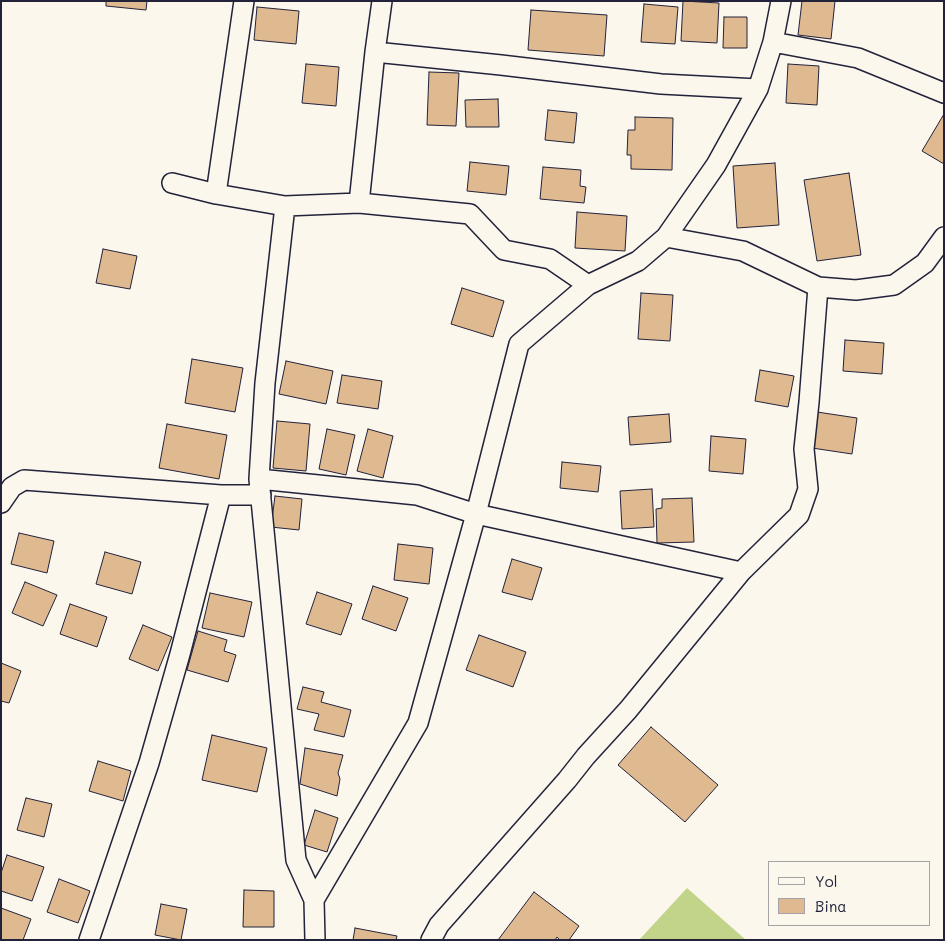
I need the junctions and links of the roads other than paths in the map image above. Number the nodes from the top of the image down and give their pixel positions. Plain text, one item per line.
1 (244, 1) edge
2 (382, 1) edge
3 (781, 1) edge
4 (773, 42) junction
5 (375, 52) junction
6 (758, 90) junction
7 (944, 93) edge
8 (172, 183) dead end
9 (216, 194) junction
10 (359, 203) junction
11 (285, 206) junction
12 (666, 236) junction
13 (944, 237) edge
14 (588, 285) junction
15 (818, 287) junction
16 (260, 487) junction
17 (221, 495) junction
18 (1, 502) edge
19 (476, 514) junction
20 (741, 572) junction
21 (314, 900) junction
22 (89, 940) edge
23 (315, 940) edge
24 (431, 940) edge

1 - 9 street
2 - 5 street
3 - 4 street
4 - 6 street
4 - 7 street
5 - 6 street
5 - 10 street
6 - 12 street
8 - 9 street
9 - 11 street
10 - 11 street
10 - 14 street
11 - 16 street
12 - 14 street
12 - 15 street
13 - 15 street
14 - 19 street
15 - 20 street
16 - 17 street
16 - 19 street
16 - 21 street
17 - 18 street
17 - 22 street
19 - 20 street
19 - 21 street
20 - 24 street
21 - 23 street

